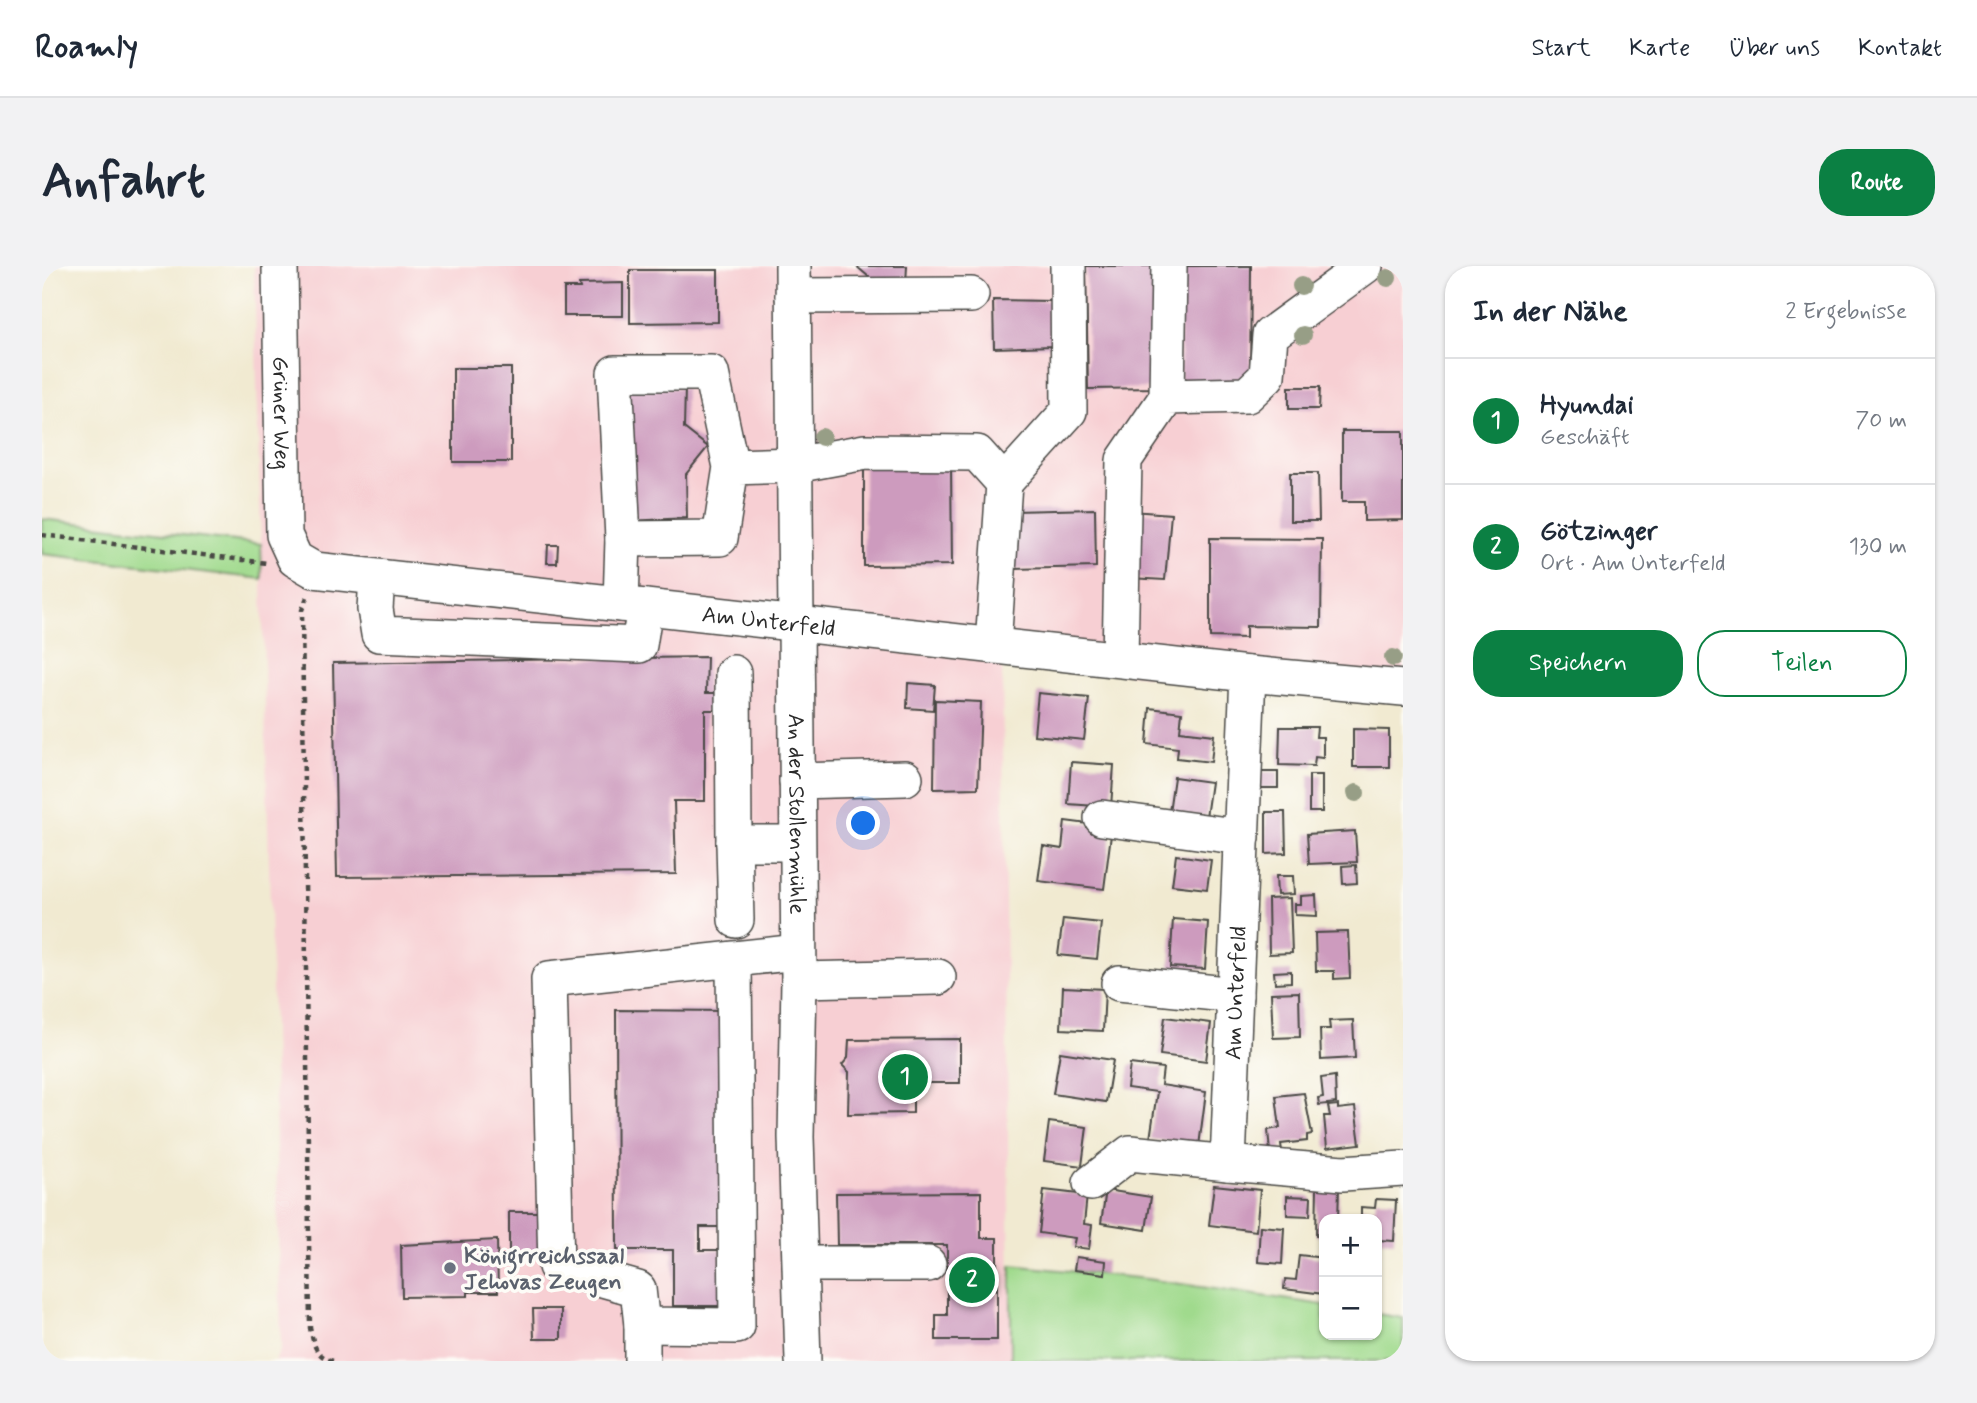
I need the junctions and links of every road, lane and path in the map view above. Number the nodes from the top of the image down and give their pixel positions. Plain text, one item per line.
1 (279, 266) edge
2 (1068, 266) edge
3 (1169, 266) edge
4 (1365, 266) edge
5 (793, 281) edge
6 (971, 295) dead end
7 (1167, 397) junction
8 (795, 465) junction
9 (731, 467) junction
10 (1004, 483) junction
11 (42, 535) edge
12 (623, 539) junction
13 (304, 564) junction
14 (377, 578) junction
15 (633, 605) junction
16 (796, 625) junction
17 (993, 646) junction
18 (1120, 659) junction
19 (733, 673) dead end
20 (1248, 674) junction
21 (1403, 688) edge
22 (905, 778) dead end
23 (797, 781) junction
24 (1102, 818) dead end
25 (1242, 837) junction
26 (734, 843) junction
27 (797, 843) junction
28 (736, 920) dead end
29 (734, 961) junction
30 (799, 966) junction
31 (938, 977) dead end
32 (1119, 983) dead end
33 (1235, 995) junction
34 (1228, 1163) junction
35 (1403, 1168) edge
36 (1091, 1183) dead end
37 (802, 1264) junction
38 (928, 1264) dead end
39 (642, 1325) junction
40 (333, 1361) edge
41 (642, 1361) edge
42 (803, 1361) edge

1 - 13 street, Grüner Weg
2 - 10 street
3 - 7 street
4 - 7 street
5 - 6 street
5 - 8 street, An der Stollenmühle
7 - 18 street
8 - 9 street
8 - 10 street
8 - 16 street, An der Stollenmühle
9 - 12 street
9 - 12 street
10 - 17 street
11 - 13 path
12 - 15 street
13 - 14 street, Am Unterfeld
13 - 40 path
14 - 15 street, Am Unterfeld
14 - 15 street
15 - 16 street, Am Unterfeld
16 - 17 street, Am Unterfeld
16 - 23 street, An der Stollenmühle
17 - 18 street, Am Unterfeld
18 - 20 street, Am Unterfeld
19 - 26 street
20 - 21 street, Am Unterfeld
20 - 25 street, Am Unterfeld
22 - 23 street
23 - 27 street, An der Stollenmühle
24 - 25 street
25 - 33 street, Am Unterfeld
26 - 27 street
26 - 28 street
27 - 30 street, An der Stollenmühle
29 - 30 street
29 - 39 street
29 - 39 street
30 - 31 street
30 - 37 street, An der Stollenmühle
32 - 33 street
33 - 34 street, Am Unterfeld
34 - 35 street
34 - 36 street
37 - 38 street
37 - 42 street, An der Stollenmühle
39 - 41 street

